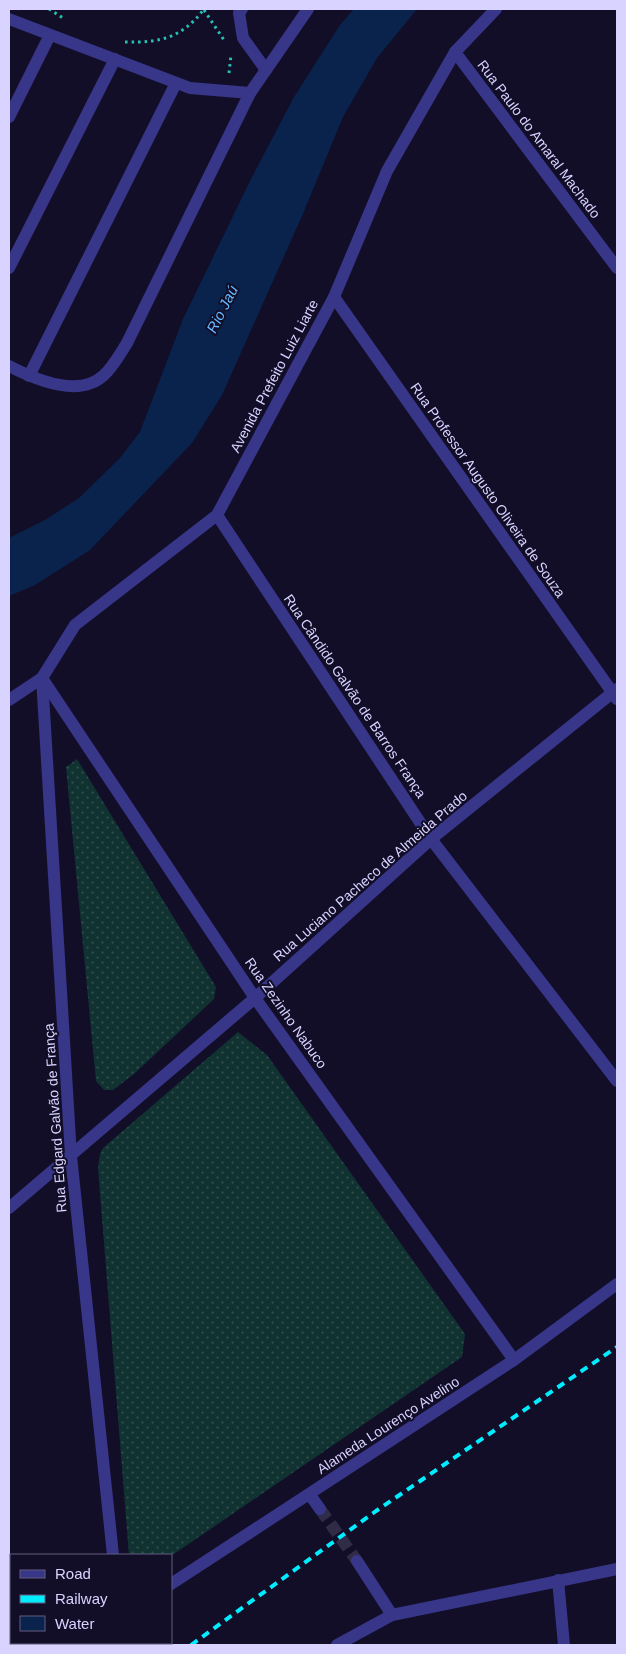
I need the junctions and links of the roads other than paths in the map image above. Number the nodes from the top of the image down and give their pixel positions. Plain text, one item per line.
1 (242, 9) edge
2 (308, 9) edge
3 (496, 9) edge
4 (9, 19) edge
5 (50, 35) junction
6 (454, 52) junction
7 (115, 60) junction
8 (266, 70) junction
9 (176, 83) junction
10 (250, 93) junction
11 (9, 117) edge
12 (9, 268) edge
13 (617, 268) edge
14 (334, 296) junction
15 (9, 366) edge
16 (29, 376) junction
17 (217, 515) junction
18 (42, 678) junction
19 (616, 694) edge
20 (9, 700) edge
21 (431, 839) junction
22 (255, 998) junction
23 (617, 1081) edge
24 (71, 1156) junction
25 (9, 1208) edge
26 (617, 1284) edge
27 (514, 1360) junction
28 (310, 1494) junction
29 (320, 1509) tunnel mouth
30 (113, 1554) edge
31 (357, 1561) tunnel mouth
32 (617, 1569) edge
33 (558, 1580) junction
34 (172, 1583) edge
35 (392, 1615) junction
36 (357, 1640) edge
37 (337, 1645) edge
38 (564, 1645) edge

1 - 8 street
2 - 8 street
3 - 6 street, Avenida Prefeito Luiz Liarte
4 - 5 street
5 - 7 street
5 - 11 street
6 - 13 street, Rua Paulo do Amaral Machado
6 - 14 street, Avenida Prefeito Luiz Liarte
7 - 9 street
7 - 12 street
8 - 10 street
9 - 10 street
9 - 16 street
10 - 16 street
14 - 17 street, Avenida Prefeito Luiz Liarte
14 - 19 street, Rua Professor Augusto Oliveira de Souza
15 - 16 street
17 - 18 street, Avenida Prefeito Luiz Liarte
17 - 21 street, Rua Cândido Galvão de Barros França
18 - 20 street, Avenida Prefeito Luiz Liarte
18 - 22 street, Rua Zezinho Nabuco
18 - 24 street, Rua Edgard Galvão de França
19 - 21 street, Rua Luciano Pacheco de Almeida Prado
21 - 22 street, Rua Luciano Pacheco de Almeida Prado
21 - 23 street, Rua Cândido Galvão de Barros França
22 - 24 street, Rua Luciano Pacheco de Almeida Prado
22 - 27 street, Rua Zezinho Nabuco
24 - 25 street, Rua Luciano Pacheco de Almeida Prado
24 - 30 street, Rua Edgard Galvão de França
26 - 27 street, Alameda Lourenço Avelino
27 - 28 street, Alameda Lourenço Avelino
28 - 29 street
28 - 34 street, Alameda Lourenço Avelino
31 - 35 street
32 - 33 street
33 - 35 street
33 - 38 street
35 - 36 street
36 - 37 street

